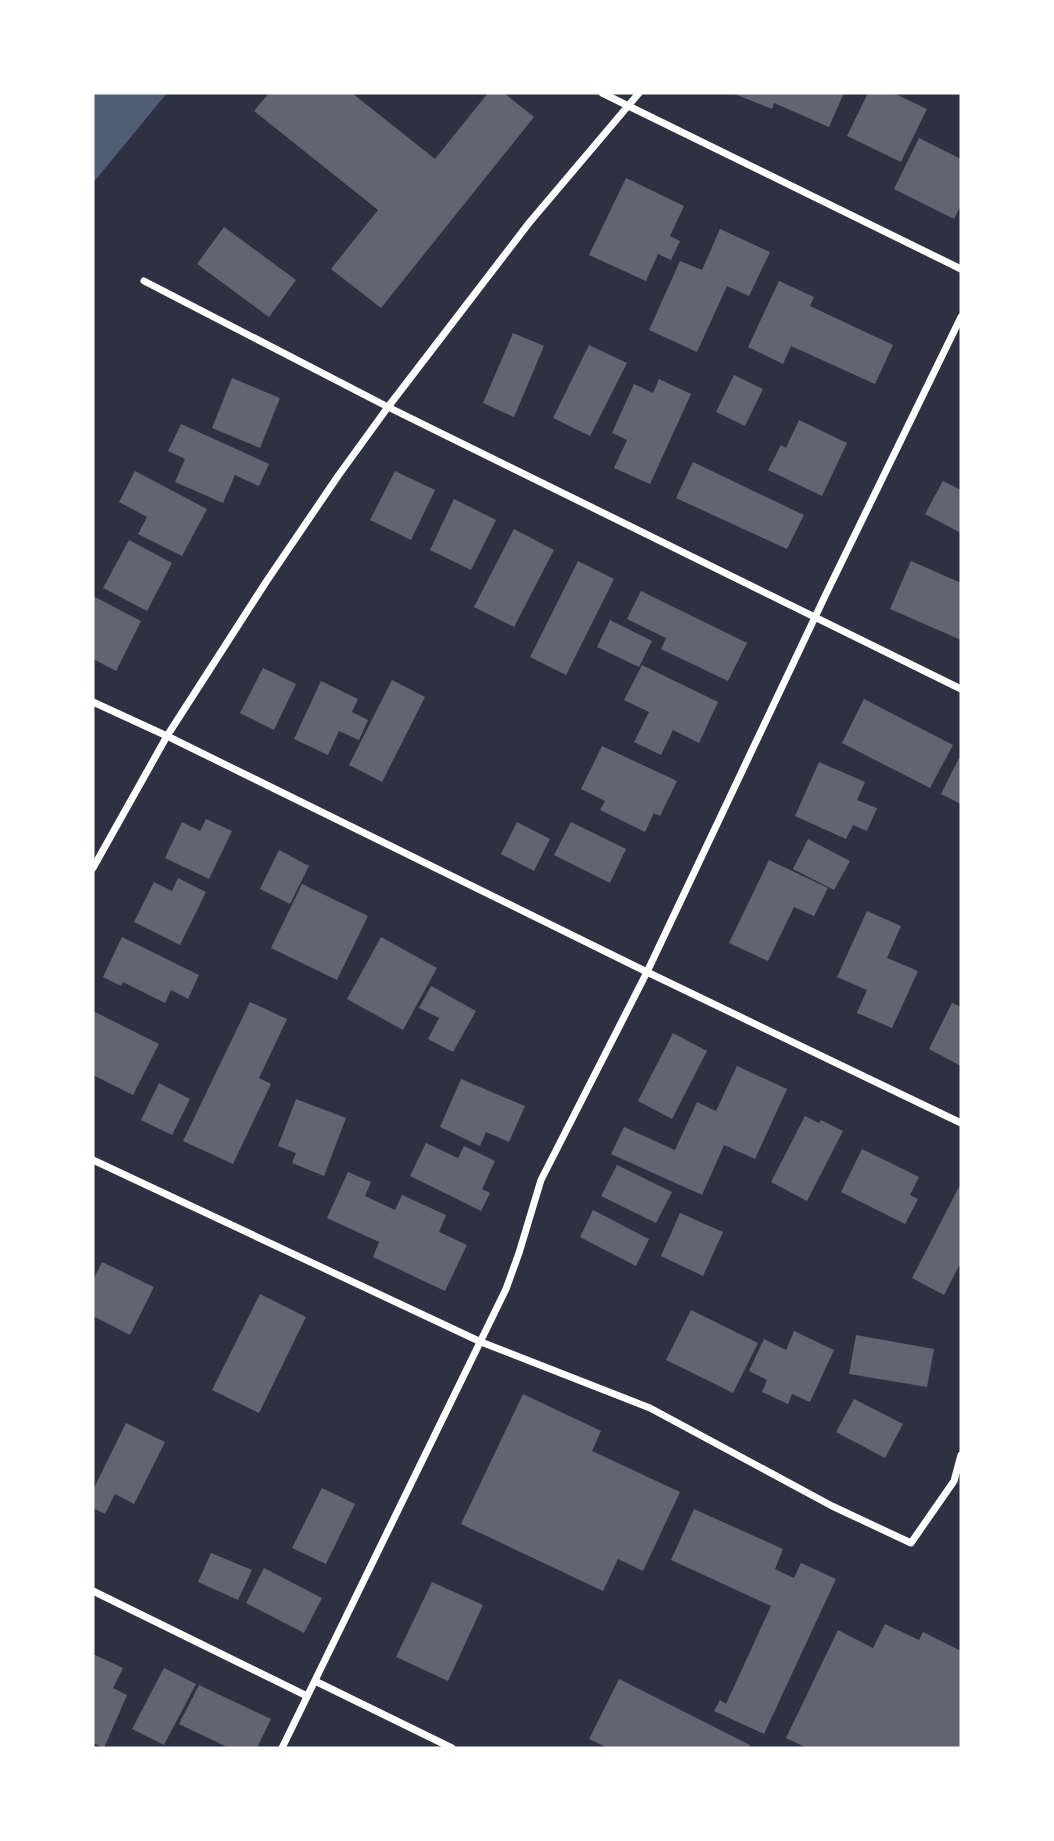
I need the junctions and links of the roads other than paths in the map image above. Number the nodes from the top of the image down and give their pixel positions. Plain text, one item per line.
1 (603, 93) edge
2 (639, 93) edge
3 (627, 106) junction
4 (961, 269) edge
5 (144, 281) dead end
6 (961, 317) edge
7 (388, 407) junction
8 (815, 618) junction
9 (961, 689) edge
10 (93, 702) edge
11 (167, 736) junction
12 (93, 868) edge
13 (647, 972) junction
14 (961, 1123) edge
15 (93, 1160) edge
16 (481, 1342) junction
17 (961, 1455) edge
18 (93, 1591) edge
19 (315, 1681) junction
20 (307, 1696) junction
21 (282, 1748) edge
22 (452, 1748) edge

1 - 3 street
2 - 3 street
3 - 4 street
3 - 7 street
5 - 7 street
6 - 8 street
7 - 8 street
7 - 11 street
8 - 9 street
8 - 13 street
10 - 11 street
11 - 12 street
11 - 13 street
13 - 14 street
13 - 16 street
15 - 16 street
16 - 17 street
16 - 19 street
18 - 20 street
19 - 20 street
19 - 22 street
20 - 21 street

